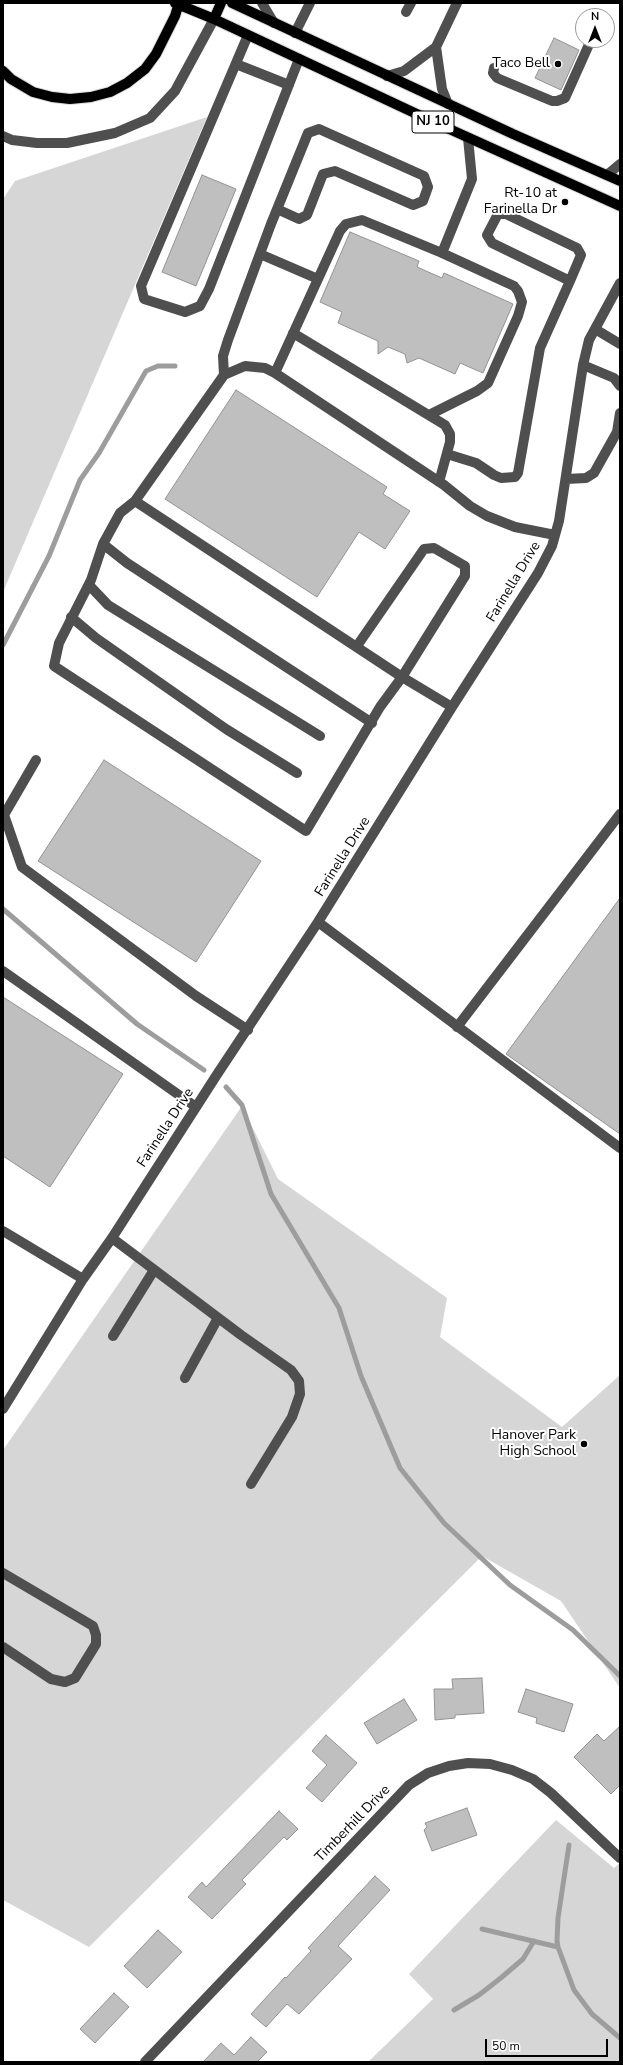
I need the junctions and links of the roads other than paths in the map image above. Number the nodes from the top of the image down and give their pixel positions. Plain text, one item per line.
1 (221, 3) edge
2 (232, 3) edge
3 (262, 3) edge
4 (310, 3) edge
5 (457, 3) edge
6 (178, 4) edge
7 (214, 19) junction
8 (274, 23) junction
9 (295, 33) junction
10 (248, 35) junction
11 (436, 48) junction
12 (587, 48) edge
13 (300, 59) junction
14 (236, 64) junction
15 (494, 68) dead end
16 (3, 71) edge
17 (387, 76) junction
18 (289, 85) junction
19 (448, 104) junction
20 (3, 136) edge
21 (468, 138) junction
22 (620, 164) edge
23 (607, 176) junction
24 (620, 181) edge
25 (620, 206) edge
26 (277, 209) junction
27 (442, 253) junction
28 (260, 254) junction
29 (318, 279) junction
30 (570, 281) junction
31 (620, 283) edge
32 (595, 329) junction
33 (293, 333) junction
34 (620, 344) edge
35 (583, 364) junction
36 (275, 373) junction
37 (224, 376) junction
38 (620, 386) edge
39 (620, 413) edge
40 (429, 415) junction
41 (447, 454) junction
42 (566, 479) junction
43 (439, 482) junction
44 (135, 501) junction
45 (555, 535) junction
46 (103, 544) junction
47 (89, 585) junction
48 (71, 617) junction
49 (357, 646) junction
50 (402, 677) junction
51 (452, 707) junction
52 (372, 723) junction
53 (320, 736) dead end
54 (36, 760) dead end
55 (297, 773) dead end
56 (620, 814) edge
57 (318, 922) junction
58 (3, 971) edge
59 (457, 1027) junction
60 (248, 1030) junction
61 (196, 1107) junction
62 (620, 1148) edge
63 (3, 1231) edge
64 (112, 1238) junction
65 (154, 1270) junction
66 (83, 1279) junction
67 (218, 1318) junction
68 (113, 1336) dead end
69 (184, 1378) dead end
70 (3, 1409) edge
71 (251, 1484) dead end
72 (3, 1573) edge
73 (3, 1647) edge
74 (620, 1858) edge
75 (145, 2062) edge

1 - 7 main road
2 - 8 main road, NJ 10
3 - 8 street
4 - 9 street
5 - 11 street
6 - 7 main road, NJ 10
6 - 16 main road
7 - 10 main road, NJ 10
7 - 20 street
8 - 9 main road, NJ 10
9 - 17 main road, NJ 10
10 - 13 main road, NJ 10
10 - 14 street
11 - 17 street
11 - 19 street
12 - 15 street
13 - 18 street
13 - 21 main road, NJ 10
14 - 18 street
14 - 18 street
17 - 19 main road, NJ 10
19 - 23 main road, NJ 10
21 - 25 main road, NJ 10
21 - 27 street
22 - 23 street
23 - 24 main road, NJ 10
26 - 26 street
26 - 28 street
27 - 29 street
27 - 40 street
28 - 29 street
28 - 37 street
29 - 33 street
30 - 30 street
30 - 41 street
31 - 32 street, Farinella Drive
32 - 34 street
32 - 35 street, Farinella Drive
33 - 36 street
33 - 40 street
35 - 38 street
35 - 42 street, Farinella Drive
36 - 37 street
36 - 43 street
37 - 44 street
39 - 42 street
40 - 41 street
41 - 43 street
42 - 45 street, Farinella Drive
43 - 45 street
44 - 46 street
44 - 49 street
45 - 51 street, Farinella Drive
46 - 47 street
46 - 52 street
47 - 48 street
47 - 53 street
48 - 52 street
48 - 55 street
49 - 50 street
49 - 50 street
50 - 51 street
50 - 52 street
51 - 57 street, Farinella Drive
54 - 60 street
56 - 59 street
57 - 59 street
57 - 60 street, Farinella Drive
58 - 61 street
59 - 62 street
60 - 61 street, Farinella Drive
61 - 64 street, Farinella Drive
63 - 66 street
64 - 65 street
64 - 66 street, Farinella Drive
65 - 67 street
65 - 68 street
66 - 70 street, Farinella Drive
67 - 69 street
67 - 71 street
72 - 73 street
74 - 75 street, Timberhill Drive

